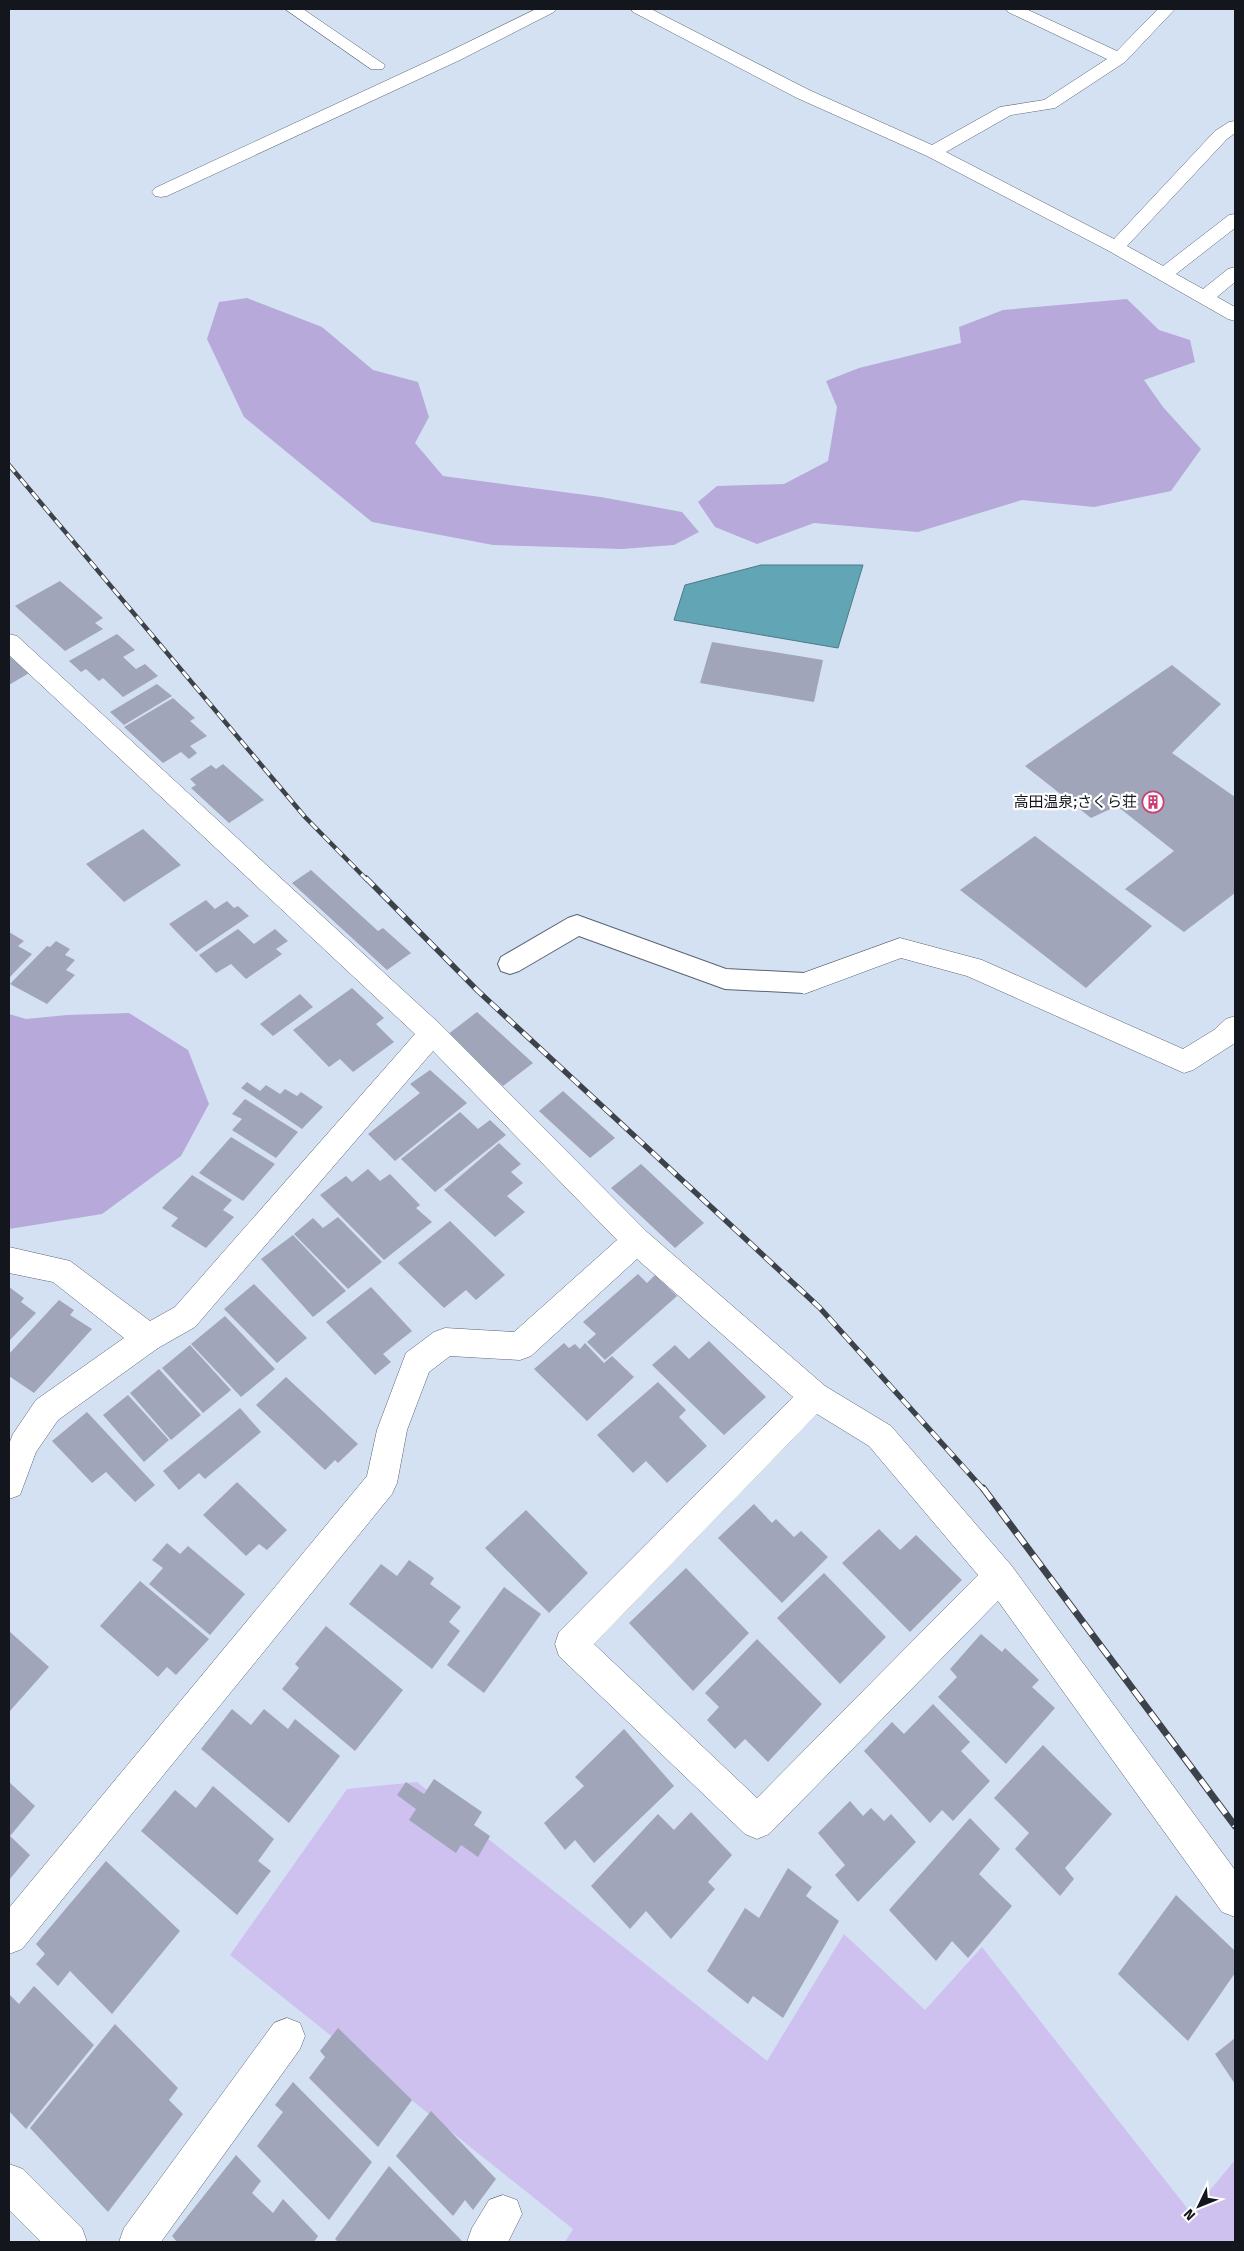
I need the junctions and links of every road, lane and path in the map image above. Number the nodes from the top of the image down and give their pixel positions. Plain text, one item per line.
1 (293, 9) edge
2 (548, 9) edge
3 (639, 9) edge
4 (1014, 9) edge
5 (1167, 9) edge
6 (1119, 58) junction
7 (377, 65) dead end
8 (1235, 126) edge
9 (933, 152) junction
10 (161, 192) dead end
11 (1235, 219) edge
12 (1116, 247) junction
13 (1235, 273) edge
14 (1164, 274) junction
15 (1204, 297) junction
16 (1235, 315) edge
17 (9, 642) edge
18 (510, 964) dead end
19 (804, 982) joint
20 (1235, 1027) edge
21 (432, 1033) junction
22 (637, 1241) junction
23 (9, 1260) edge
24 (148, 1338) junction
25 (814, 1396) junction
26 (9, 1484) edge
27 (1000, 1576) junction
28 (1235, 1899) edge
29 (9, 1936) edge
30 (287, 2036) dead end
31 (9, 2183) edge
32 (68, 2242) edge
33 (138, 2242) edge

1 - 7 street
2 - 10 street
3 - 9 street
4 - 6 street
5 - 6 street
6 - 9 street
8 - 12 street
9 - 12 street
11 - 14 street
12 - 14 street
13 - 15 street
14 - 15 street
15 - 16 street
17 - 21 street
18 - 19 lane
19 - 20 street
21 - 22 street
21 - 24 street
22 - 25 street
22 - 29 street
23 - 24 street
24 - 26 street
25 - 27 street
25 - 27 street
27 - 28 street
30 - 33 street
31 - 32 street

